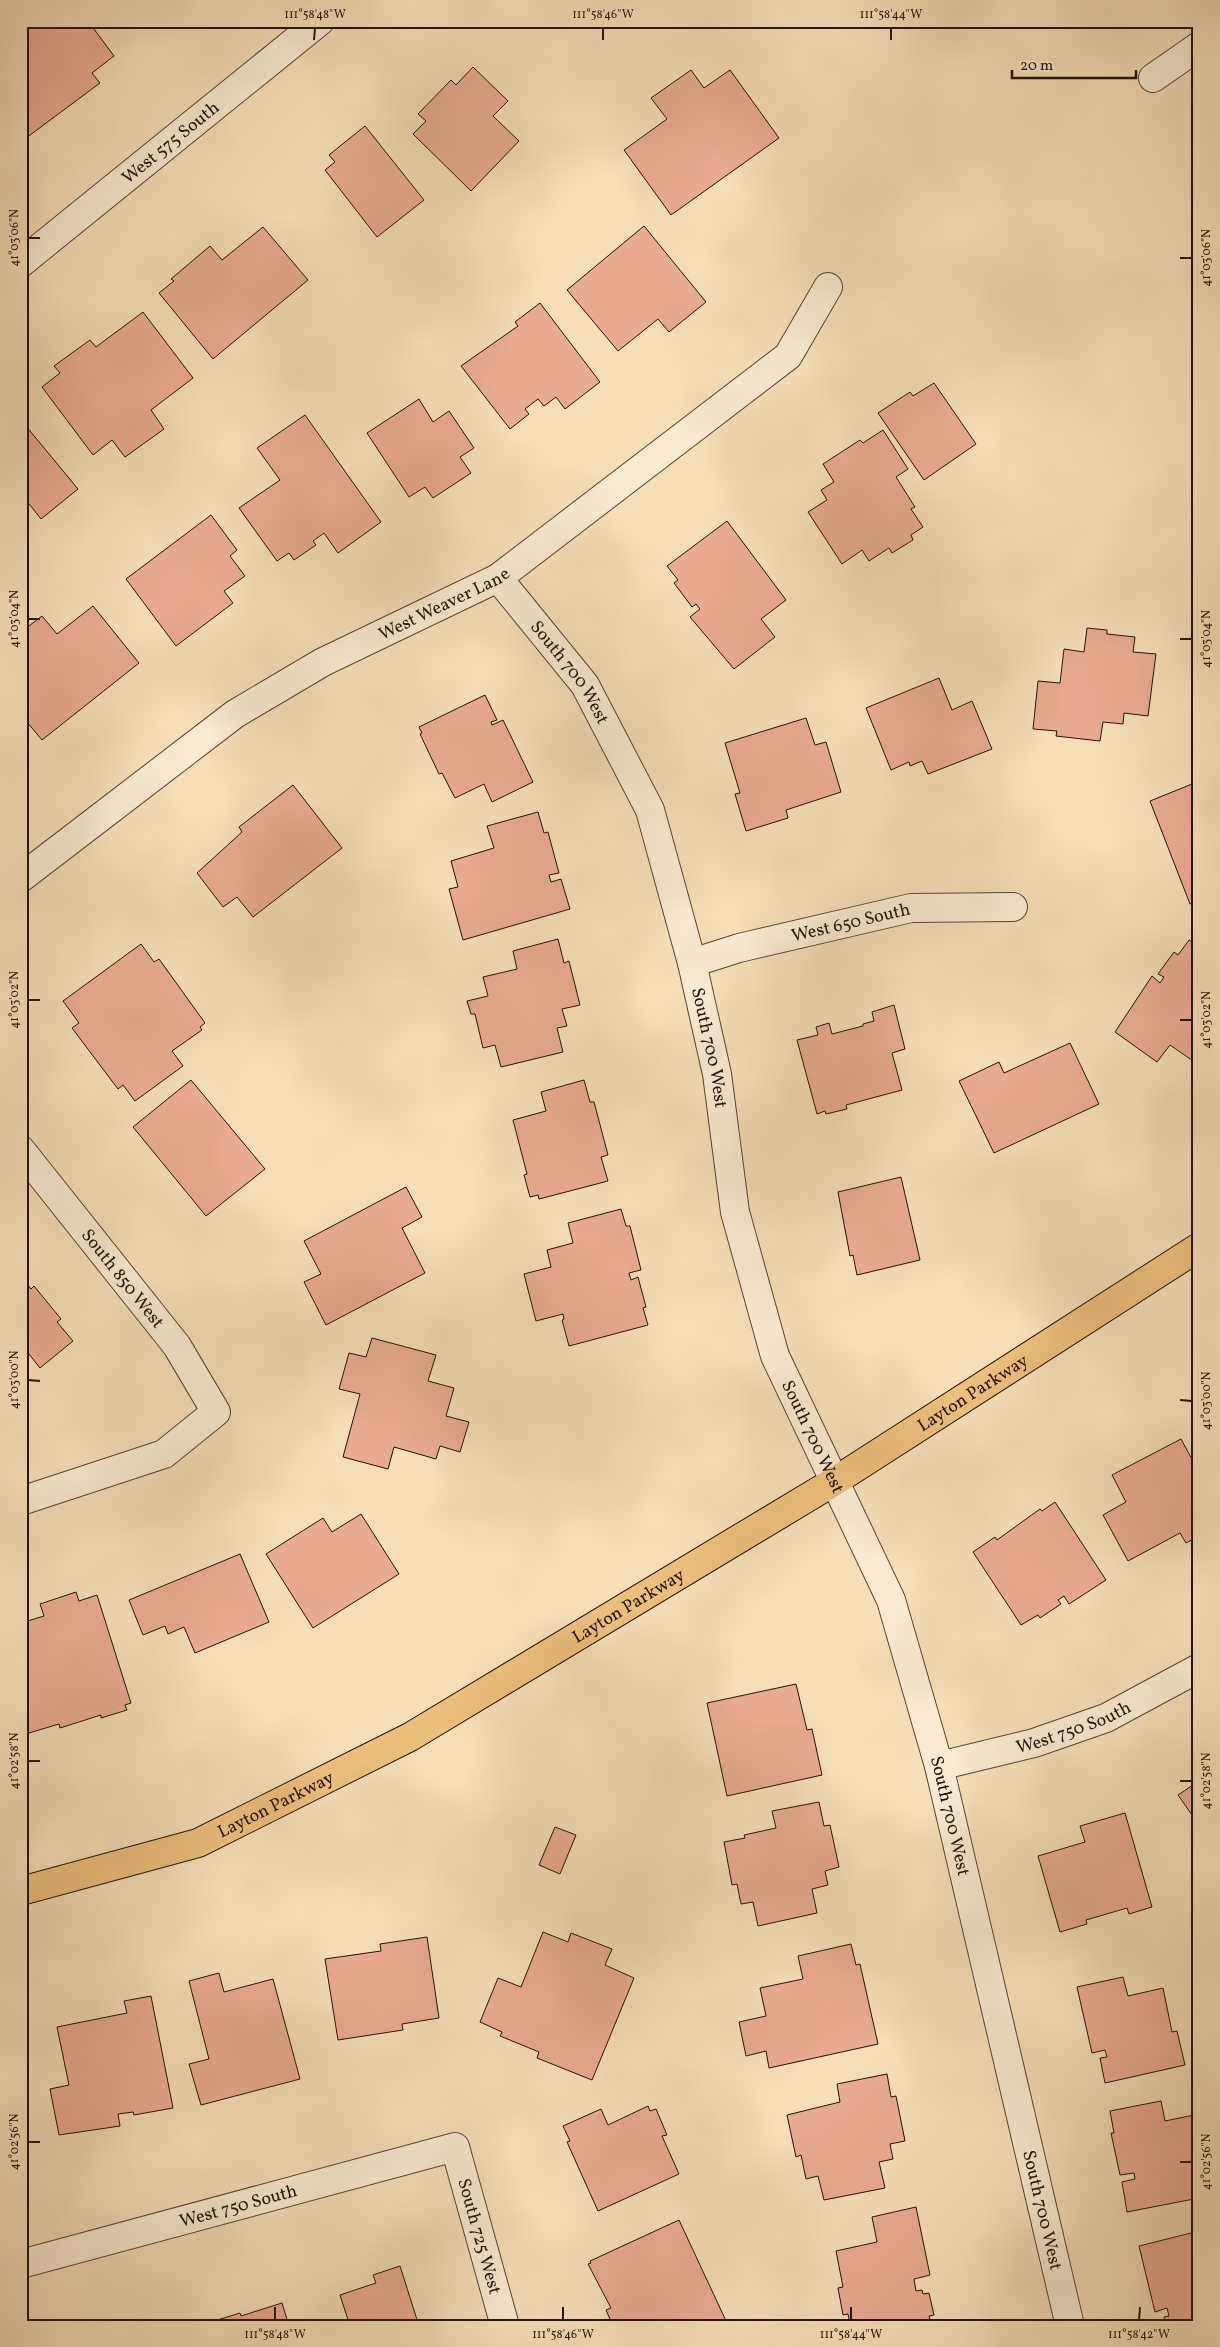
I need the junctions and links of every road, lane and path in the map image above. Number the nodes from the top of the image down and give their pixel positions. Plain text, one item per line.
1 (320, 21) edge
2 (1199, 46) edge
3 (1153, 78) dead end
4 (21, 263) edge
5 (828, 287) dead end
6 (498, 578) junction
7 (21, 878) edge
8 (1013, 907) dead end
9 (692, 963) junction
10 (21, 1150) edge
11 (1199, 1247) edge
12 (835, 1482) junction
13 (21, 1501) edge
14 (1199, 1668) edge
15 (939, 1766) junction
16 (21, 1891) edge
17 (455, 2147) joint
18 (21, 2264) edge
19 (505, 2326) edge
20 (1070, 2326) edge

1 - 4 street, West 575 South
2 - 3 street
5 - 6 street, West Weaver Lane
6 - 7 street, West Weaver Lane
6 - 9 street, South 700 West
8 - 9 street, West 650 South
9 - 12 street, South 700 West
10 - 13 street, South 850 West
11 - 12 main road, Layton Parkway
12 - 15 street, South 700 West
12 - 16 main road, Layton Parkway
14 - 15 street, West 750 South
15 - 20 street, South 700 West
17 - 18 street, West 750 South
17 - 19 street, South 725 West

